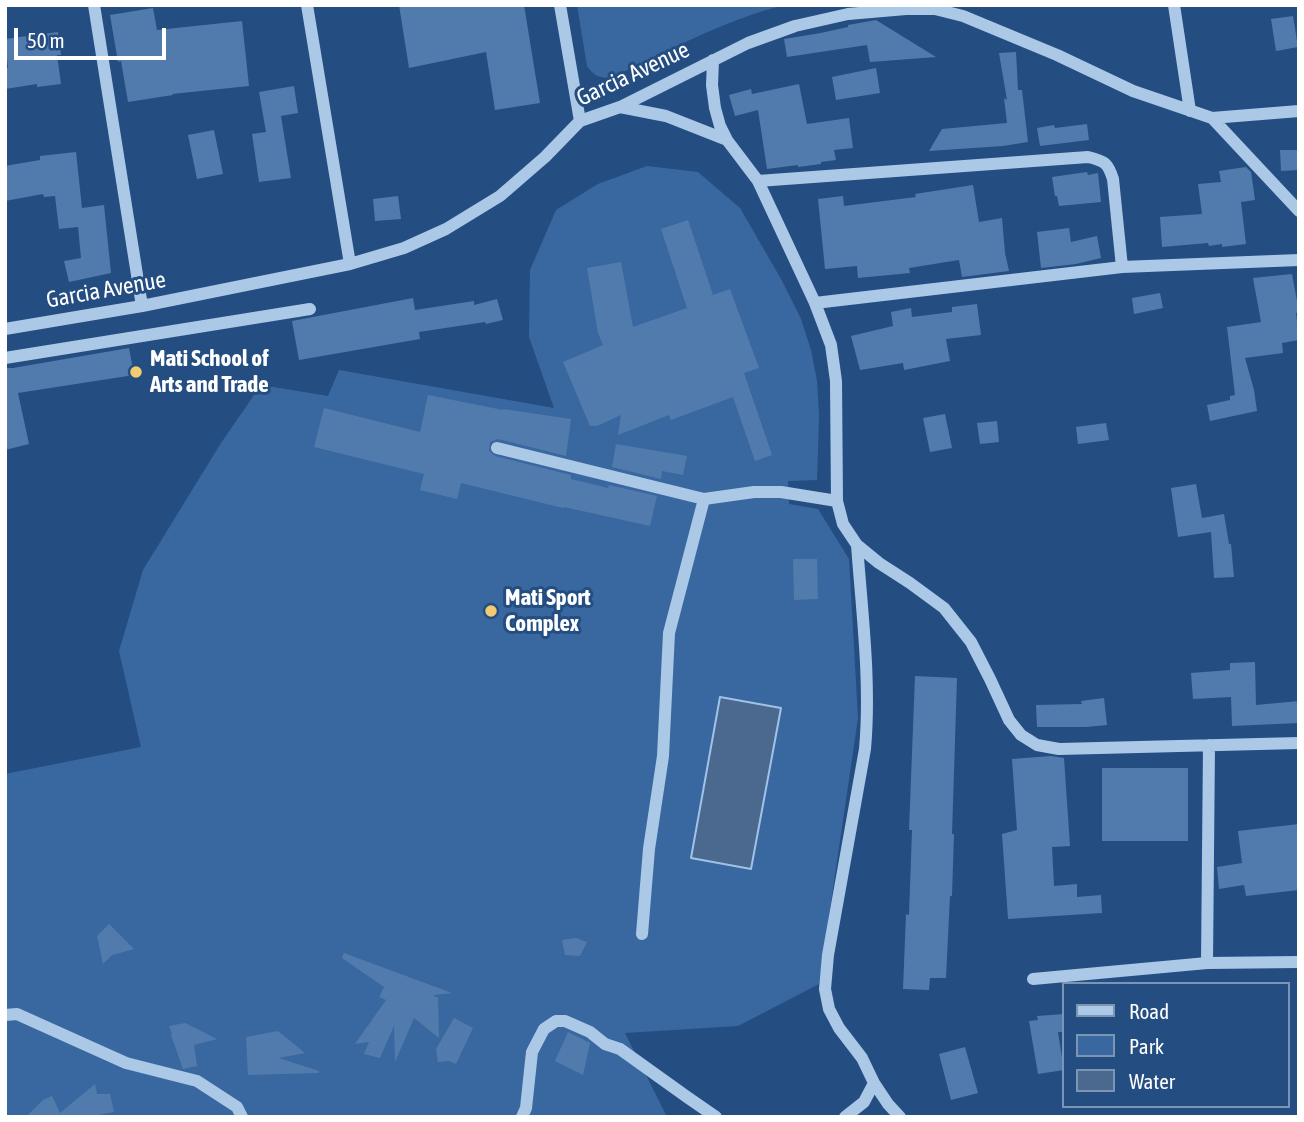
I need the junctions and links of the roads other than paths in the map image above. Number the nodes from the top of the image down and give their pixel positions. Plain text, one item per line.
1 (94, 5) edge
2 (307, 5) edge
3 (560, 5) edge
4 (1174, 5) edge
5 (963, 11) edge
6 (713, 60) junction
7 (620, 107) junction
8 (1190, 111) junction
9 (1299, 111) edge
10 (1212, 118) junction
11 (580, 121) junction
12 (727, 140) junction
13 (758, 181) junction
14 (1299, 211) edge
15 (1299, 260) edge
16 (350, 264) junction
17 (1122, 267) junction
18 (815, 303) junction
19 (142, 306) junction
20 (310, 309) dead end
21 (5, 329) edge
22 (5, 358) edge
23 (497, 448) dead end
24 (704, 499) junction
25 (837, 500) junction
26 (858, 545) junction
27 (1299, 743) edge
28 (1209, 746) junction
29 (642, 934) dead end
30 (1299, 962) edge
31 (1207, 963) junction
32 (1033, 979) dead end
33 (5, 1015) edge
34 (874, 1083) junction
35 (242, 1117) edge
36 (522, 1117) edge
37 (716, 1117) edge
38 (845, 1117) edge
39 (900, 1117) edge

1 - 19 street
2 - 16 street
3 - 11 street
4 - 8 street
5 - 6 street, Garcia Avenue
5 - 8 street, Garcia Avenue
6 - 7 street, Garcia Avenue
6 - 12 street
7 - 11 street, Garcia Avenue
7 - 12 street
8 - 10 street, Garcia Avenue
9 - 10 street, Garcia Avenue
10 - 14 street
11 - 16 street, Garcia Avenue
12 - 13 street
13 - 17 street
13 - 18 street
15 - 17 street
16 - 19 street, Garcia Avenue
17 - 18 street
18 - 25 street
19 - 21 street, Garcia Avenue
20 - 22 street
23 - 24 street
24 - 25 street
24 - 29 street
25 - 26 street
26 - 28 street
26 - 34 street
27 - 28 street
28 - 31 street
30 - 31 street
31 - 32 street
33 - 35 street
34 - 38 street
34 - 39 street
36 - 37 street

